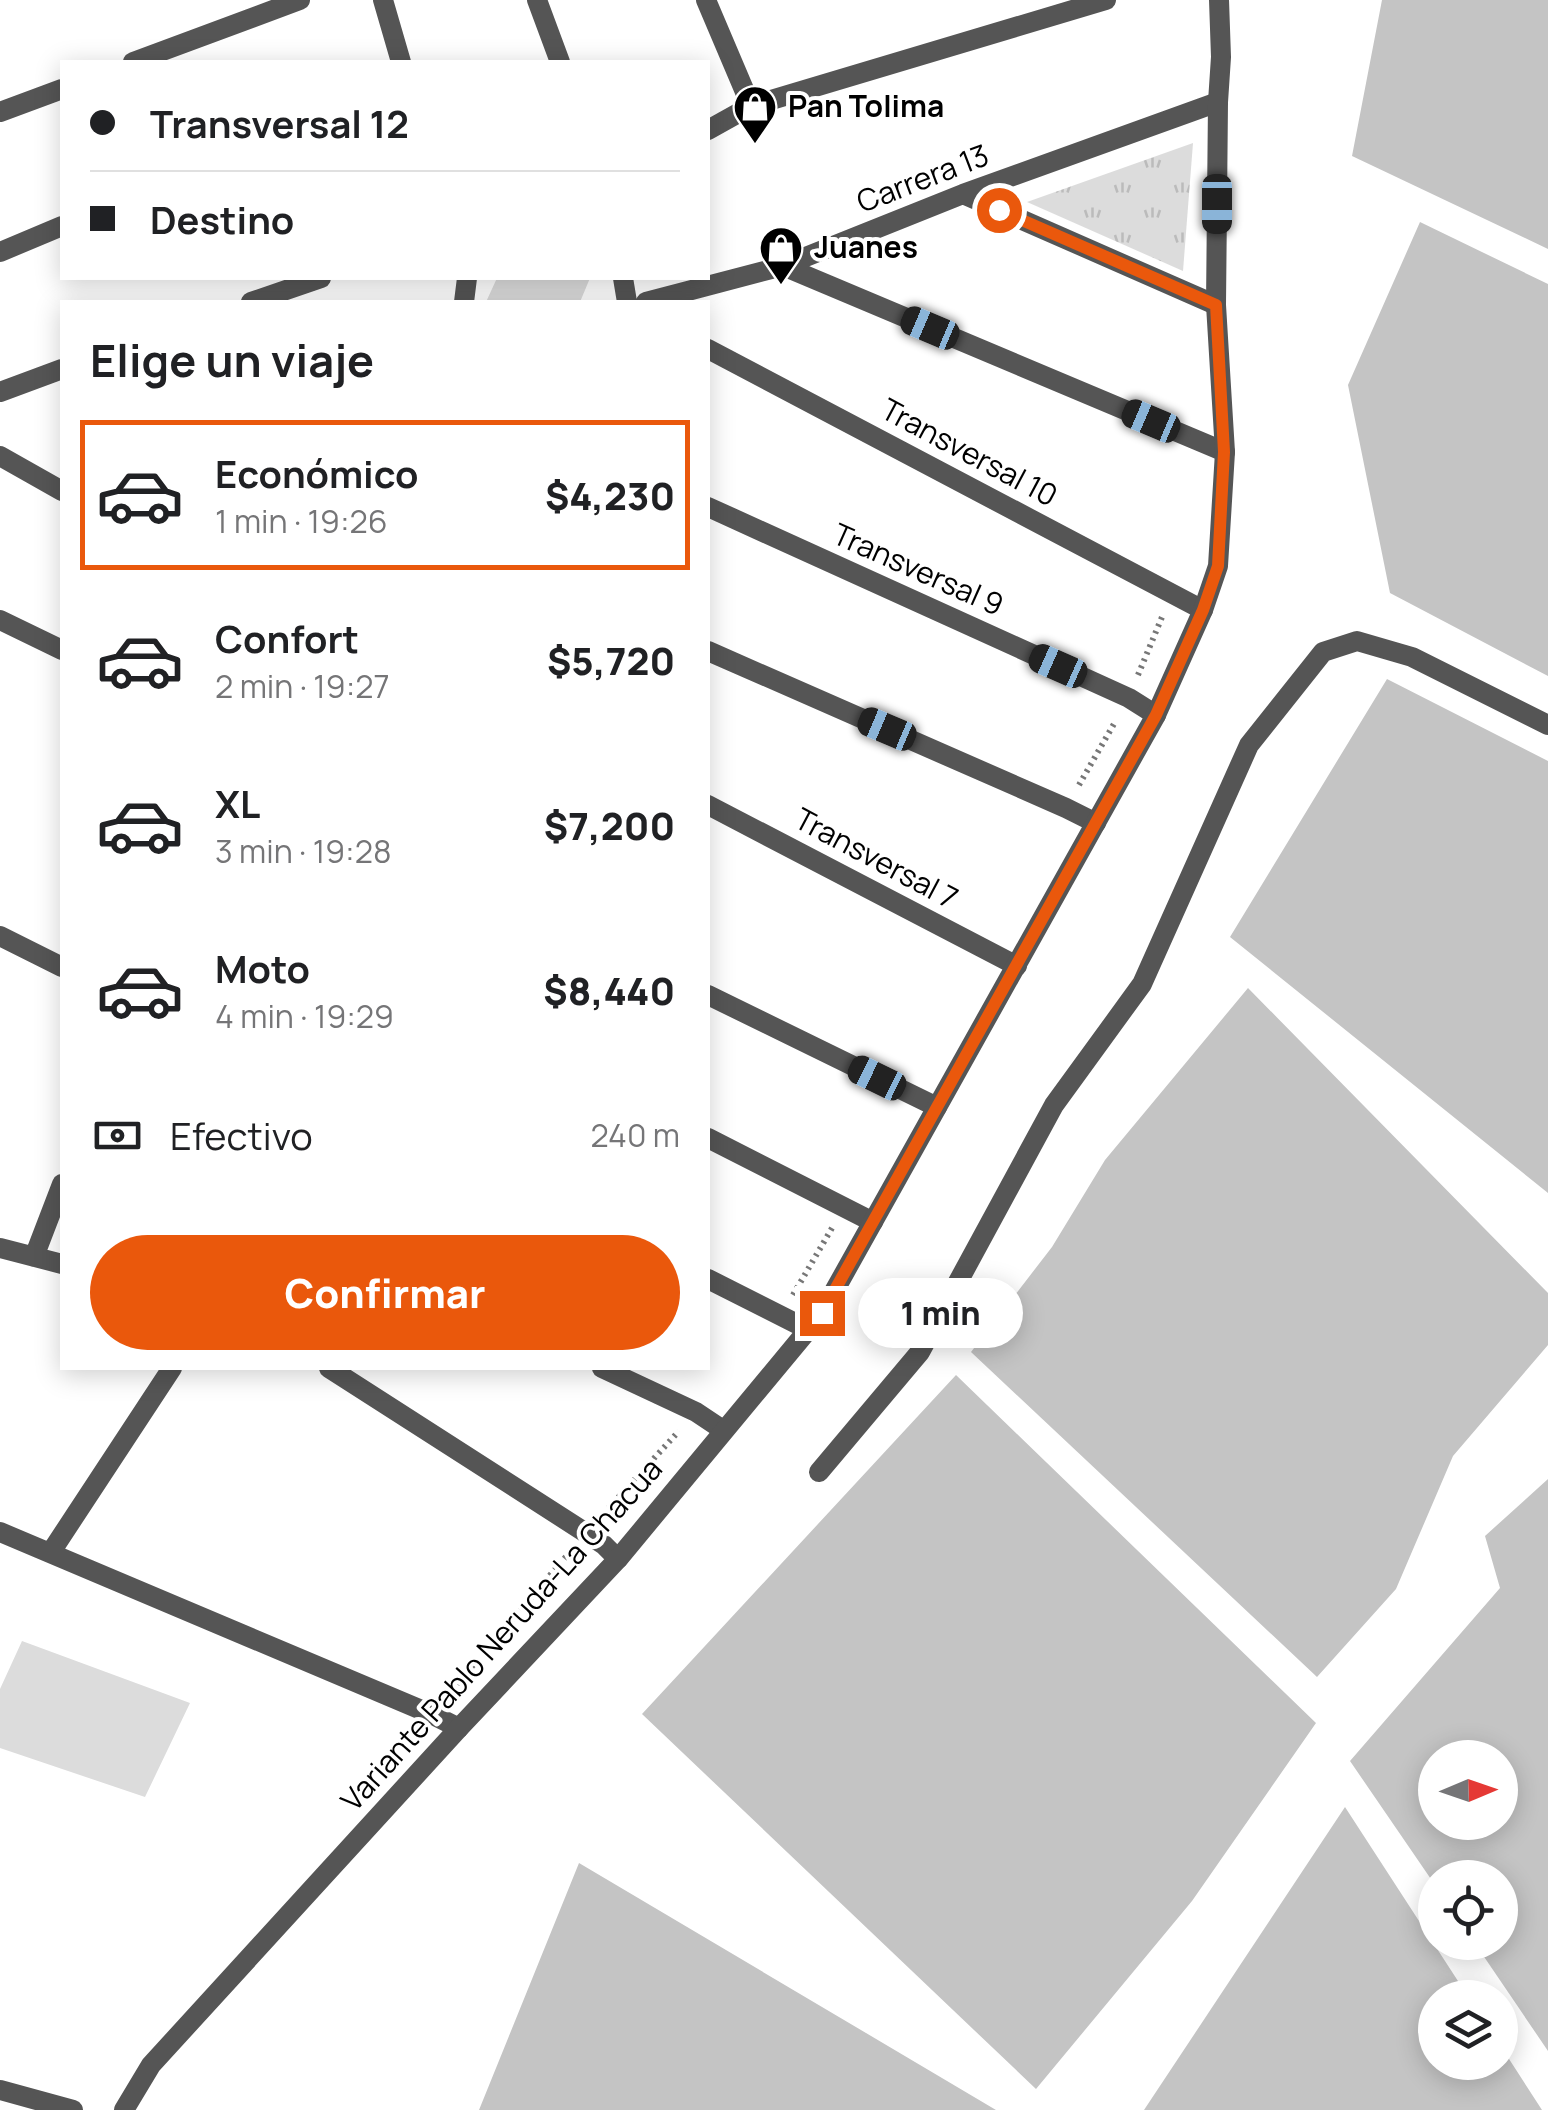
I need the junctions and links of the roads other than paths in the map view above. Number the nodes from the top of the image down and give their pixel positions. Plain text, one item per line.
1 (300, 0) edge
2 (383, 0) edge
3 (537, 0) edge
4 (1106, 0) edge
5 (1219, 0) edge
6 (713, 2) edge
7 (138, 60) edge
8 (401, 60) edge
9 (559, 60) edge
10 (60, 90) edge
11 (1218, 102) junction
12 (752, 106) junction
13 (0, 112) edge
14 (710, 129) edge
15 (962, 194) junction
16 (60, 227) edge
17 (0, 252) edge
18 (783, 266) junction
19 (315, 280) edge
20 (257, 300) edge
21 (654, 300) edge
22 (1216, 305) junction
23 (710, 350) edge
24 (60, 371) edge
25 (0, 392) edge
26 (1224, 452) junction
27 (0, 456) edge
28 (60, 490) edge
29 (710, 508) edge
30 (1203, 610) junction
31 (0, 621) edge
32 (60, 649) edge
33 (710, 652) edge
34 (1156, 715) junction
35 (1548, 725) edge
36 (710, 806) edge
37 (1096, 824) junction
38 (0, 936) edge
39 (60, 966) edge
40 (1018, 966) junction
41 (710, 997) edge
42 (937, 1107) junction
43 (710, 1139) edge
44 (60, 1189) edge
45 (873, 1222) junction
46 (0, 1248) edge
47 (34, 1257) junction
48 (60, 1264) edge
49 (710, 1281) edge
50 (809, 1330) junction
51 (171, 1370) edge
52 (331, 1370) edge
53 (606, 1370) edge
54 (724, 1430) junction
55 (818, 1472) dead end
56 (0, 1532) edge
57 (51, 1552) junction
58 (618, 1559) junction
59 (460, 1728) junction
60 (0, 2090) edge
61 (73, 2110) edge
62 (124, 2110) edge

1 - 7 street
2 - 8 street
3 - 9 street
4 - 12 street
5 - 11 street, Variante Pablo Neruda-La Chacua
6 - 12 street
10 - 13 street
11 - 15 street, Carrera 13
11 - 22 street, Variante Pablo Neruda-La Chacua
12 - 14 street
15 - 18 street, Carrera 13
15 - 22 street
16 - 17 street
18 - 21 street, Carrera 13
18 - 26 street
19 - 20 street
22 - 26 street, Variante Pablo Neruda-La Chacua
23 - 30 street, Transversal 10
24 - 25 street
26 - 30 street, Variante Pablo Neruda-La Chacua
27 - 28 street
29 - 34 street, Transversal 9
30 - 34 street, Variante Pablo Neruda-La Chacua
31 - 32 street
33 - 37 street
34 - 37 street, Variante Pablo Neruda-La Chacua
35 - 55 street
36 - 40 street, Transversal 7
37 - 40 street, Variante Pablo Neruda-La Chacua
38 - 39 street
40 - 42 street, Variante Pablo Neruda-La Chacua
41 - 42 street
42 - 45 street, Variante Pablo Neruda-La Chacua
43 - 45 street
44 - 47 street
45 - 50 street, Variante Pablo Neruda-La Chacua
46 - 47 street
47 - 48 street
49 - 50 street
50 - 54 street, Variante Pablo Neruda-La Chacua
51 - 57 street
52 - 58 street
53 - 54 street
54 - 58 street, Variante Pablo Neruda-La Chacua
56 - 57 street
57 - 59 street
58 - 59 street, Variante Pablo Neruda-La Chacua
59 - 62 street, Variante Pablo Neruda-La Chacua
60 - 61 street

